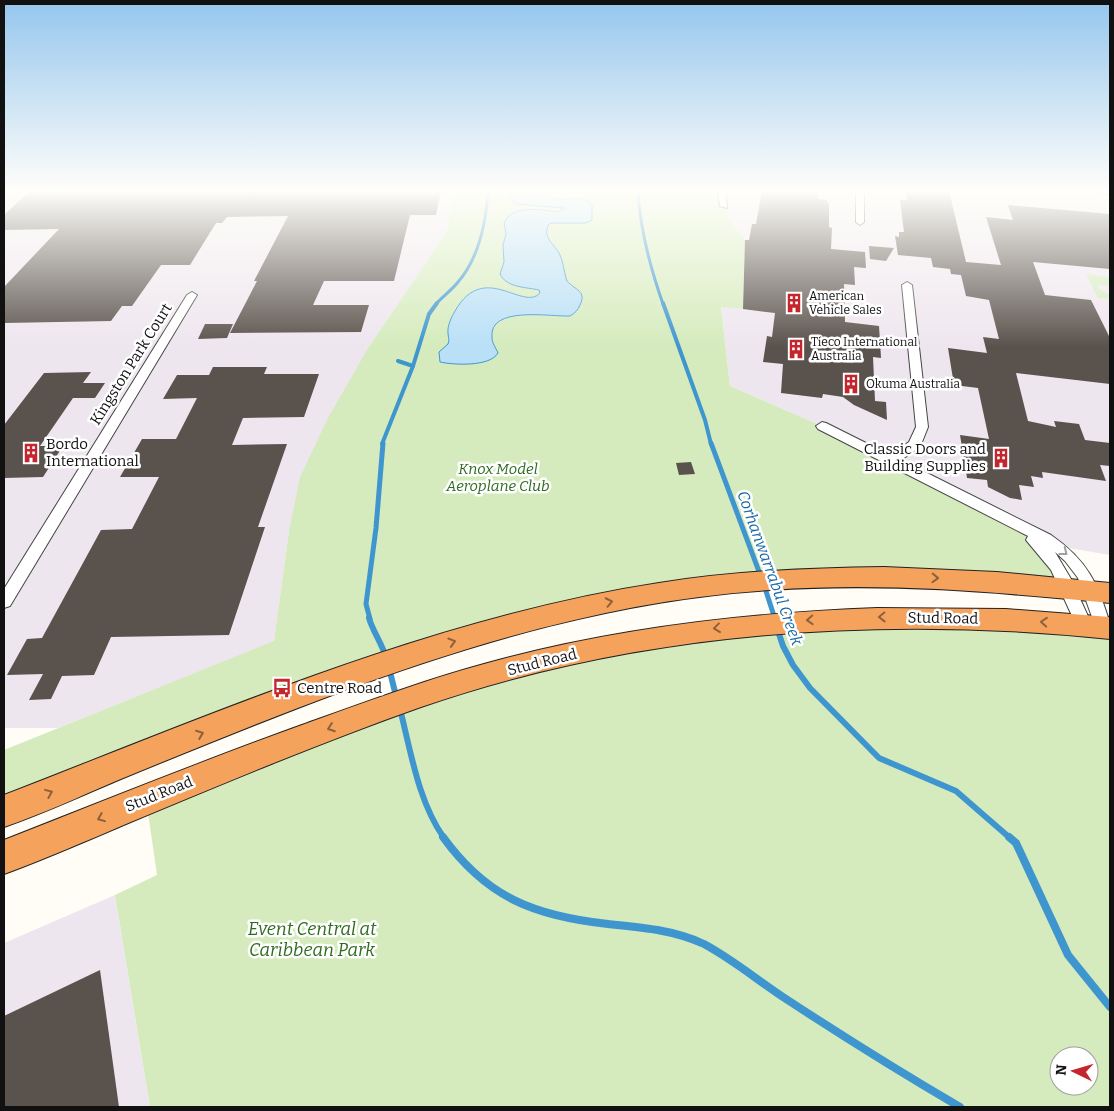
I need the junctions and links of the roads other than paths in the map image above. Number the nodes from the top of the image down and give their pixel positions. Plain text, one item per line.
1 (907, 285) dead end
2 (192, 295) dead end
3 (822, 426) dead end
4 (891, 461) junction
5 (1006, 520) junction
6 (1089, 590) edge
7 (4, 602) edge
8 (1099, 627) edge
9 (4, 811) edge
10 (4, 857) edge

1 - 4 street
2 - 7 street, Kingston Park Court
3 - 4 street
4 - 5 street
5 - 6 street
5 -> 6 street
6 - 8 street
6 - 8 street
9 -> 6 highway
8 -> 10 highway, Stud Road

